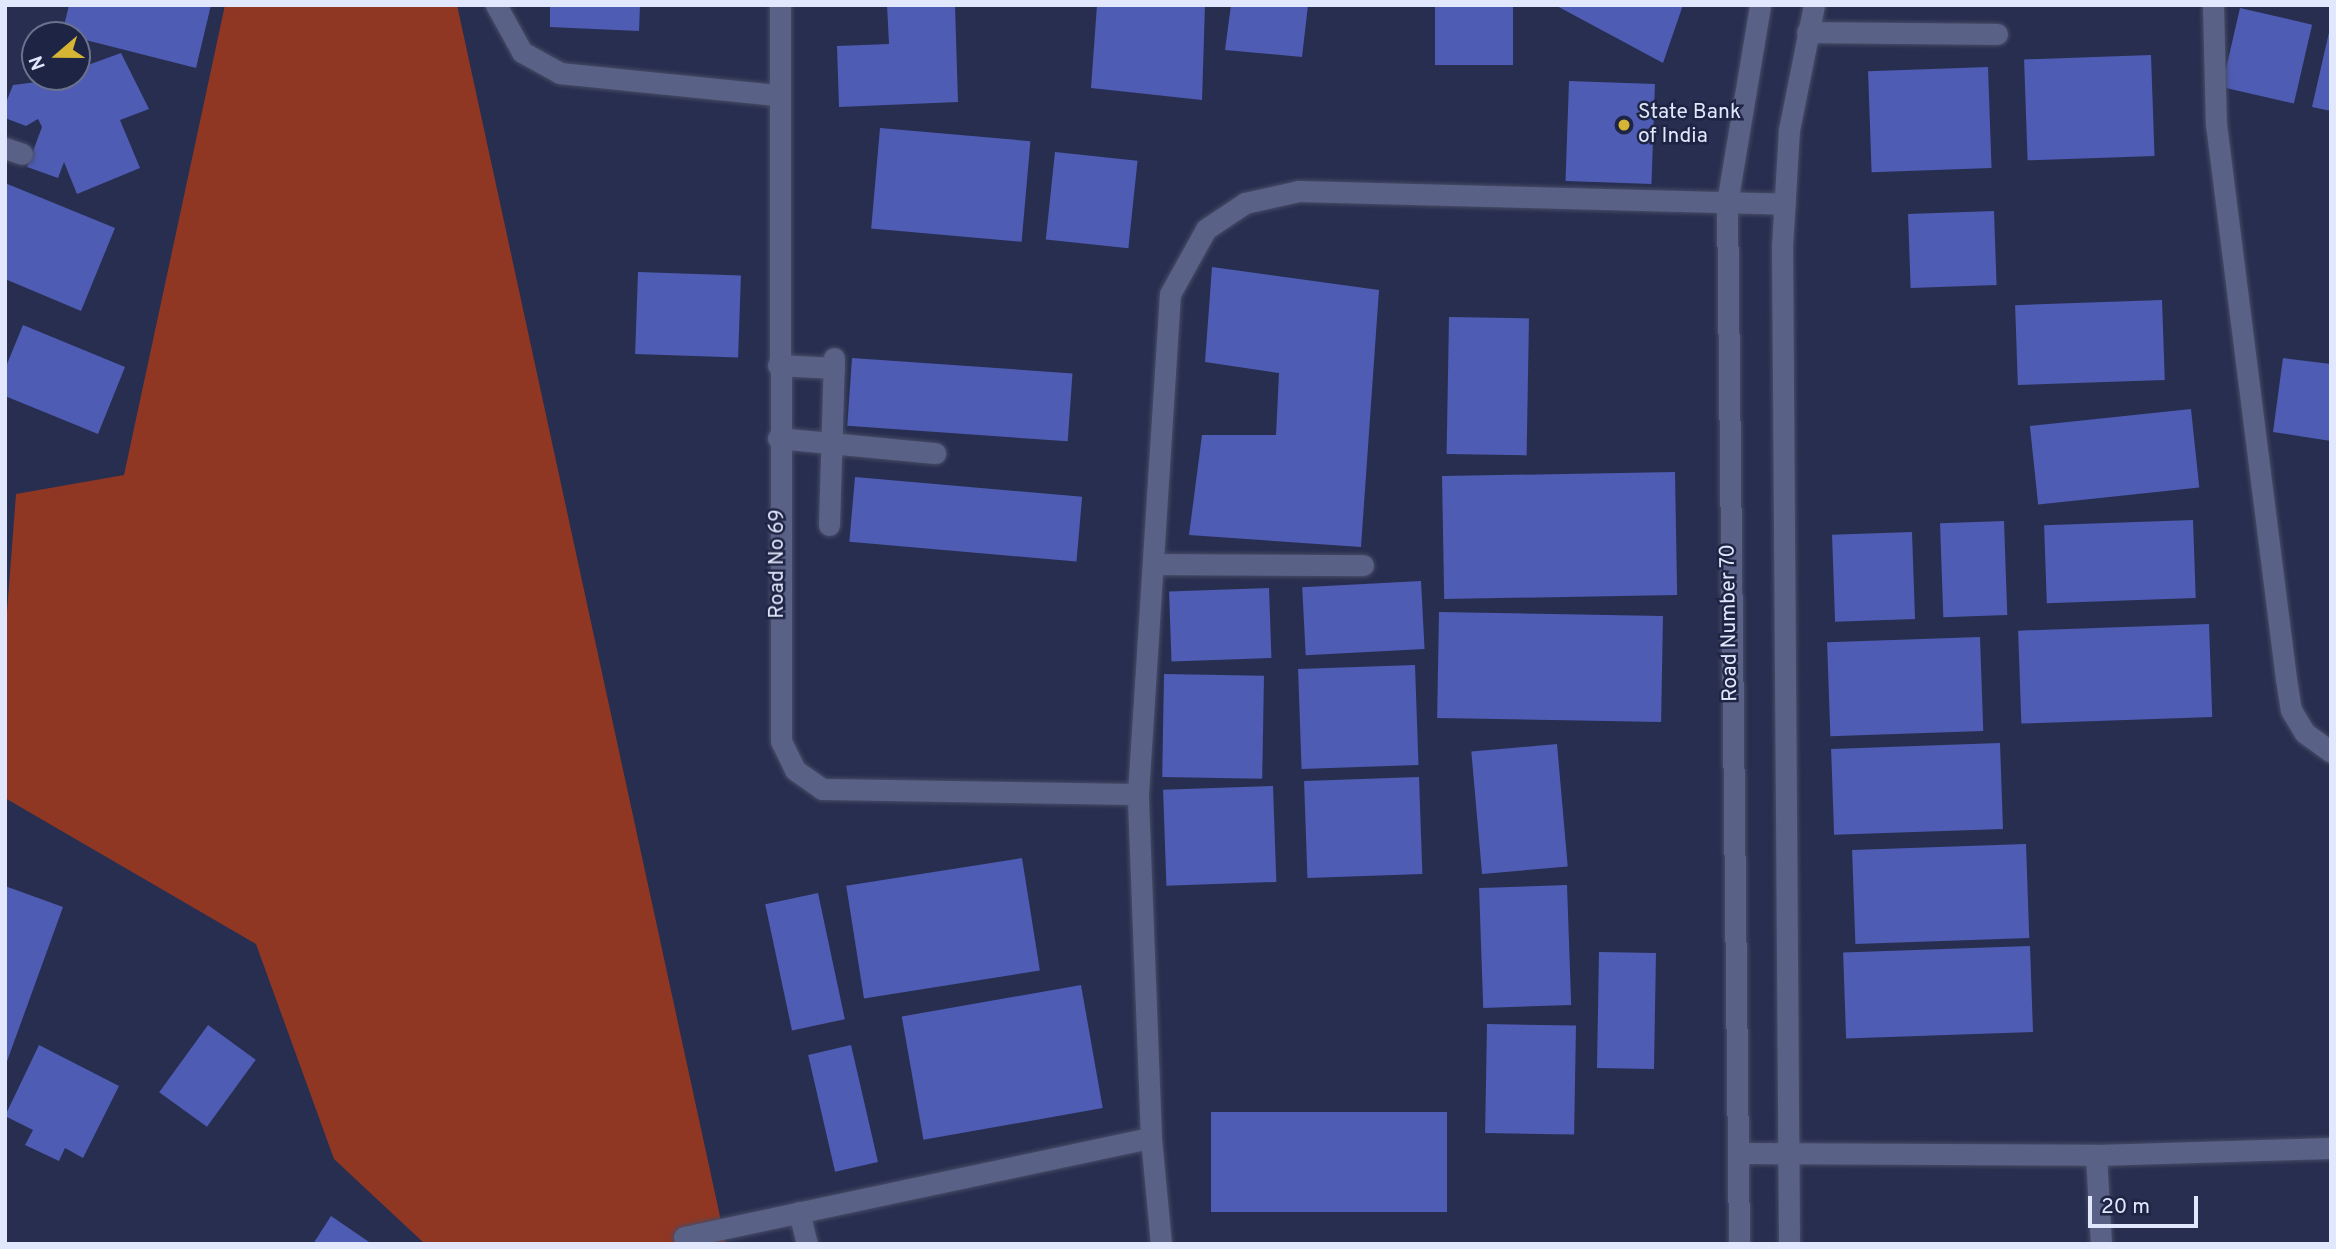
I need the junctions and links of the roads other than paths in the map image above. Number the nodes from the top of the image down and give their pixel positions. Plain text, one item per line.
1 (496, 5) edge
2 (780, 5) edge
3 (1760, 5) edge
4 (1814, 5) edge
5 (2213, 5) edge
6 (1807, 32) junction
7 (1997, 34) dead end
8 (778, 95) junction
9 (1727, 203) junction
10 (1784, 204) junction
11 (778, 365) junction
12 (778, 438) junction
13 (832, 443) junction
14 (935, 453) dead end
15 (829, 526) dead end
16 (1153, 564) junction
17 (1363, 565) dead end
18 (2331, 752) edge
19 (1138, 794) junction
20 (1151, 1138) junction
21 (2331, 1149) edge
22 (1738, 1153) junction
23 (1788, 1153) junction
24 (2096, 1155) junction
25 (799, 1212) junction
26 (684, 1237) dead end
27 (807, 1244) edge
28 (1161, 1244) edge
29 (1739, 1244) edge
30 (1789, 1244) edge
31 (2101, 1244) edge

1 - 8 street
2 - 8 street, Road No 69
3 - 9 street, Road Number 70
4 - 6 street
5 - 18 street
6 - 7 street
6 - 10 street
8 - 11 street, Road No 69
9 - 10 street
9 - 16 street
9 - 22 street, Road Number 70
10 - 23 street
11 - 12 street, Road No 69
11 - 13 street
12 - 13 street
12 - 19 street, Road No 69
13 - 14 street
13 - 15 street
16 - 17 street
16 - 19 street
19 - 20 street
20 - 25 street
20 - 28 street
21 - 24 street
22 - 23 street
22 - 29 street, Road Number 70
23 - 24 street
23 - 30 street
24 - 31 street
25 - 26 street
25 - 27 street

